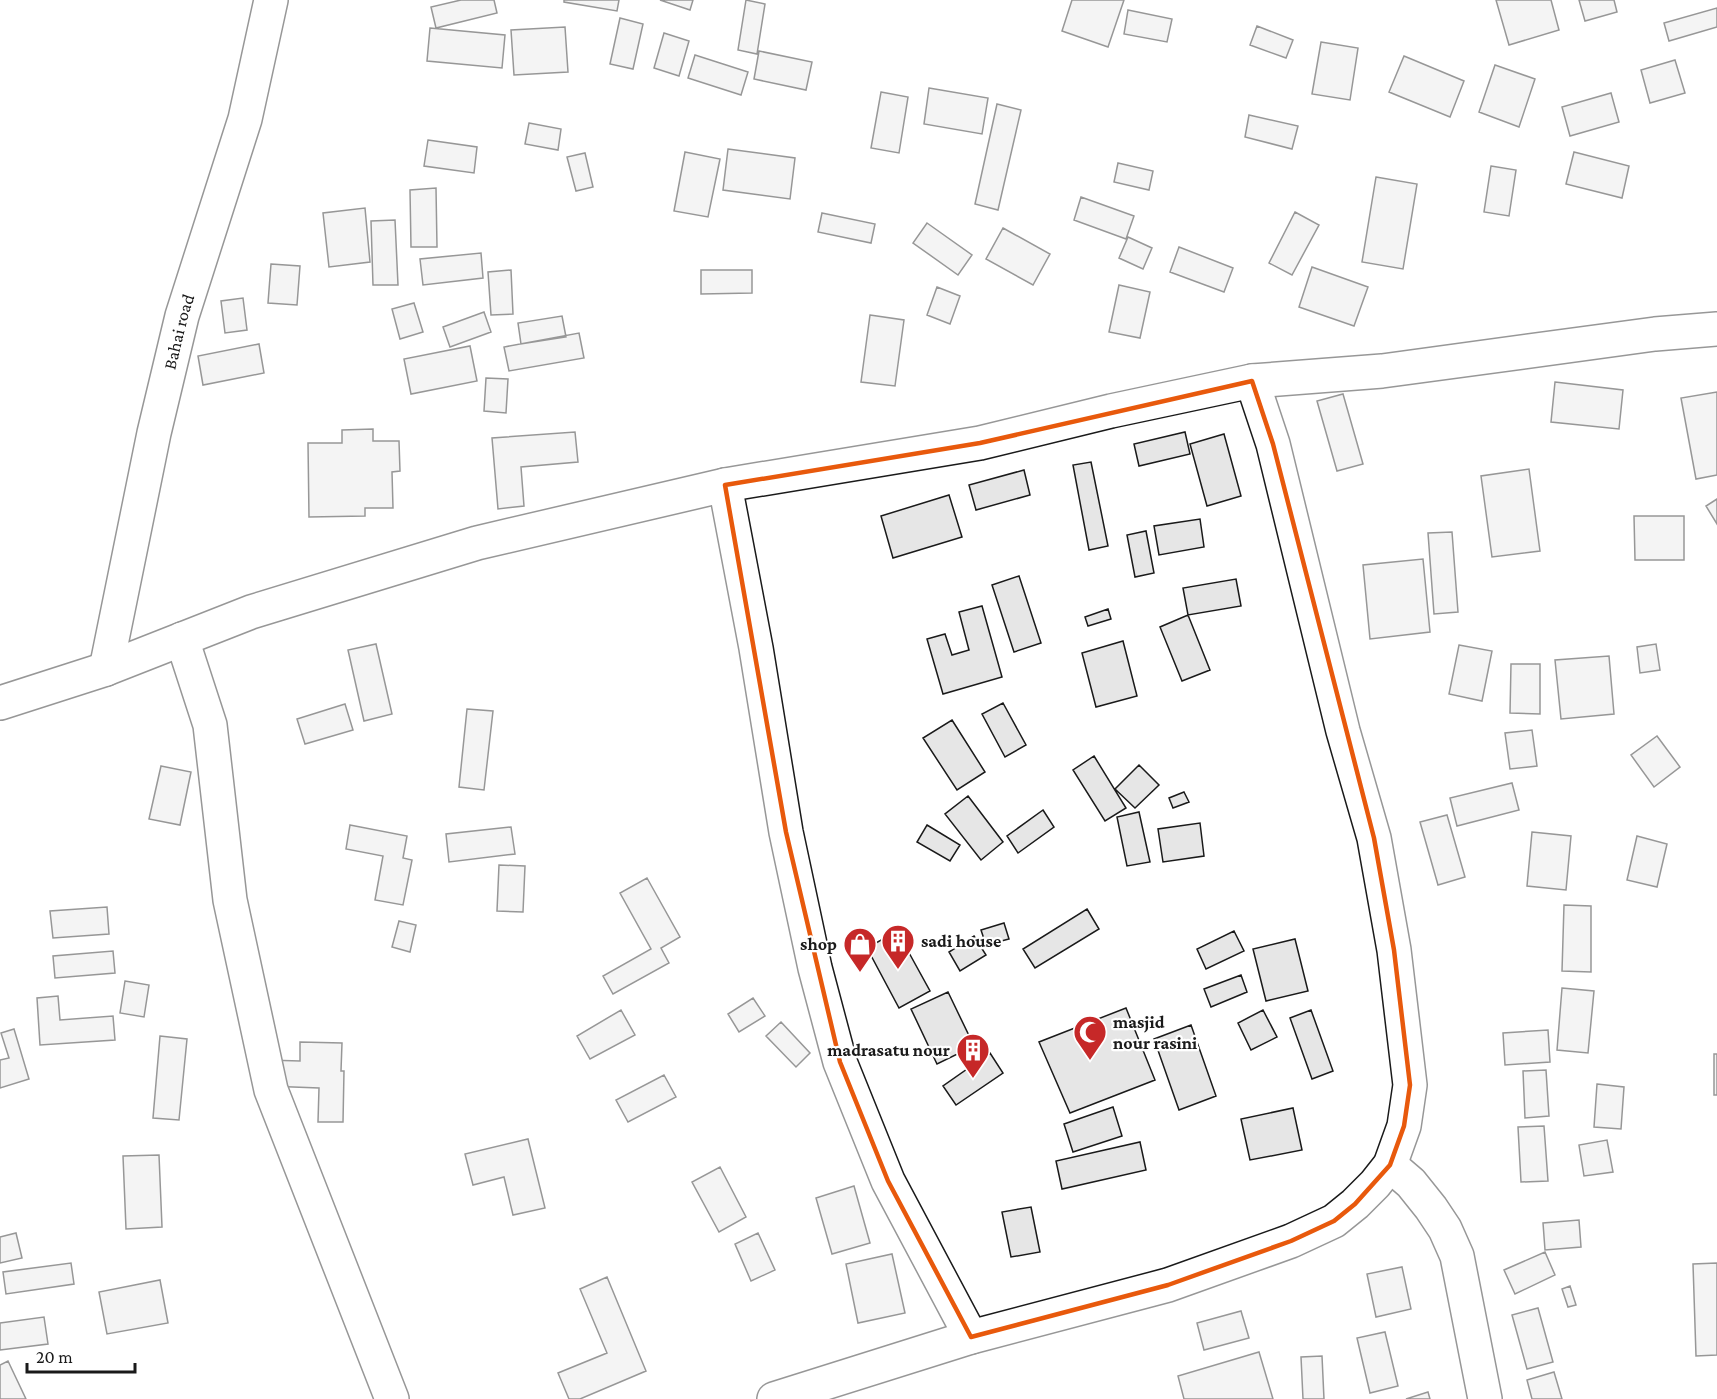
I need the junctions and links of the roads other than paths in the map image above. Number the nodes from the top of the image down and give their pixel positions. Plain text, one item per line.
1 (271, 0) edge
2 (1717, 329) edge
3 (1252, 381) junction
4 (725, 485) junction
5 (182, 639) junction
6 (106, 669) junction
7 (0, 703) edge
8 (1390, 1165) junction
9 (970, 1337) junction
10 (392, 1399) edge
11 (774, 1399) edge
12 (1485, 1399) edge

1 - 6 street, Bahai road
2 - 3 street
3 - 4 street
3 - 8 street
4 - 5 street
4 - 9 street
5 - 6 street
5 - 10 street
6 - 7 street
8 - 9 street
8 - 12 street
9 - 11 street

